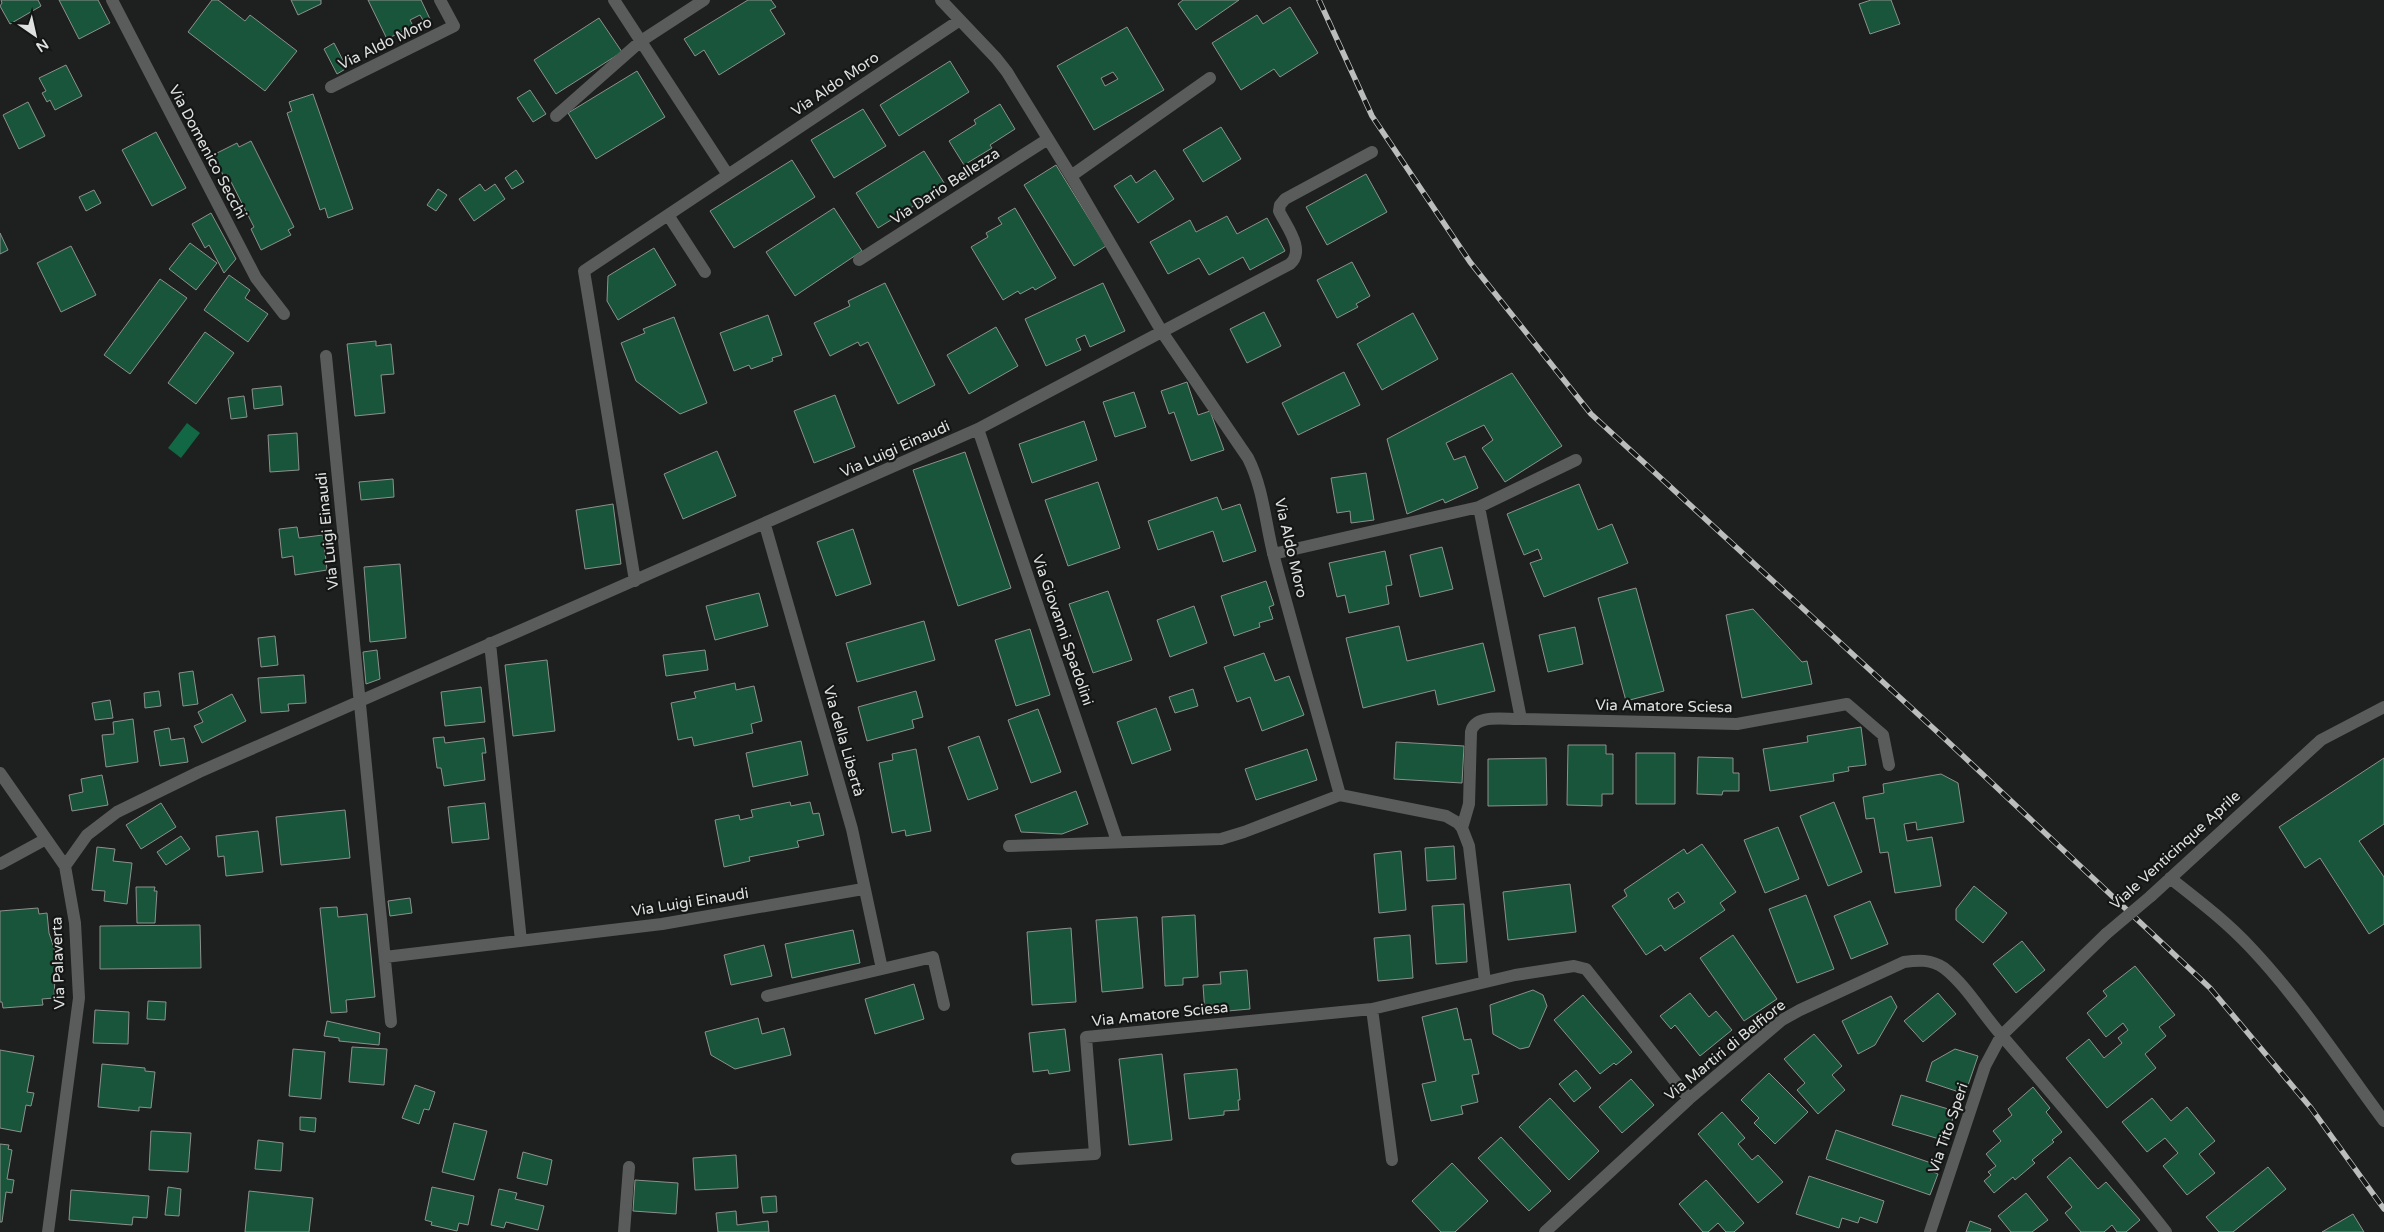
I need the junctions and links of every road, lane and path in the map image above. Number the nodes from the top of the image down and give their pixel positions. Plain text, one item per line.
1 (112, 0) edge
2 (440, 0) edge
3 (614, 0) edge
4 (704, 0) edge
5 (941, 0) edge
6 (960, 20) junction
7 (641, 41) junction
8 (1210, 78) dead end
9 (331, 88) dead end
10 (556, 116) dead end
11 (1048, 139) junction
12 (1372, 152) dead end
13 (728, 175) junction
14 (1071, 176) junction
15 (668, 215) junction
16 (859, 260) dead end
17 (705, 272) dead end
18 (284, 314) dead end
19 (1162, 332) junction
20 (326, 356) dead end
21 (978, 429) junction
22 (1576, 460) dead end
23 (1479, 507) junction
24 (765, 524) junction
25 (1273, 554) junction
26 (634, 580) junction
27 (490, 643) junction
28 (360, 703) junction
29 (2384, 707) edge
30 (1521, 720) junction
31 (1889, 765) dead end
32 (0, 774) edge
33 (1340, 795) junction
34 (1462, 828) junction
35 (46, 839) junction
36 (1117, 841) junction
37 (1009, 846) dead end
38 (0, 864) edge
39 (66, 866) junction
40 (2170, 878) junction
41 (863, 889) junction
42 (522, 941) junction
43 (385, 957) junction
44 (882, 969) junction
45 (1485, 982) junction
46 (767, 996) dead end
47 (944, 1005) dead end
48 (1372, 1009) junction
49 (391, 1022) dead end
50 (2001, 1036) junction
51 (1689, 1099) junction
52 (2384, 1120) edge
53 (1016, 1159) dead end
54 (1392, 1160) dead end
55 (629, 1167) dead end
56 (48, 1232) edge
57 (624, 1232) edge
58 (1545, 1232) edge
59 (1930, 1232) edge
60 (2166, 1232) edge

1 - 18 street, Via Domenico Secchi
2 - 9 street, Via Aldo Moro
3 - 7 street
4 - 7 street
5 - 6 street, Via Aldo Moro
6 - 11 street, Via Aldo Moro
6 - 13 street, Via Aldo Moro
7 - 10 street
7 - 13 street
8 - 14 street
11 - 14 street, Via Aldo Moro
11 - 16 street, Via Dario Bellezza
12 - 19 street
13 - 15 street, Via Aldo Moro
14 - 19 street, Via Aldo Moro
15 - 17 street
15 - 26 street, Via Aldo Moro
19 - 21 street, Via Luigi Einaudi
19 - 25 street, Via Aldo Moro
20 - 28 street, Via Luigi Einaudi
21 - 24 street, Via Luigi Einaudi
21 - 36 street, Via Giovanni Spadolini
22 - 23 street
23 - 25 street
23 - 30 street
24 - 26 street, Via Luigi Einaudi
24 - 41 street, Via della Libertà
25 - 33 street, Via Aldo Moro
26 - 27 street, Via Luigi Einaudi
27 - 28 street, Via Luigi Einaudi
27 - 42 street
28 - 39 street, Via Luigi Einaudi
28 - 43 street, Via Luigi Einaudi
29 - 40 street, Viale Venticinque Aprile
30 - 31 street, Via Amatore Sciesa
30 - 34 street, Via Amatore Sciesa
32 - 35 street, Via Palaverta
33 - 34 street
33 - 36 street
34 - 45 street
35 - 38 street
35 - 39 street, Via Palaverta
36 - 37 street
39 - 56 street, Via Palaverta
40 - 50 street, Viale Venticinque Aprile, bridge
40 - 52 street
41 - 42 street, Via Luigi Einaudi
41 - 44 street, Via della Libertà
42 - 43 street, Via Luigi Einaudi
43 - 49 street, Via Luigi Einaudi
44 - 46 street
44 - 47 street
45 - 48 street, Via Amatore Sciesa
45 - 51 street, Via Amatore Sciesa
48 - 53 street, Via Amatore Sciesa
48 - 54 street
50 - 51 street, Via Martiri di Belfiore
50 - 59 street, Via Tito Speri
50 - 60 street, Via Martiri di Belfiore
51 - 58 street, Via Martiri di Belfiore
55 - 57 street

